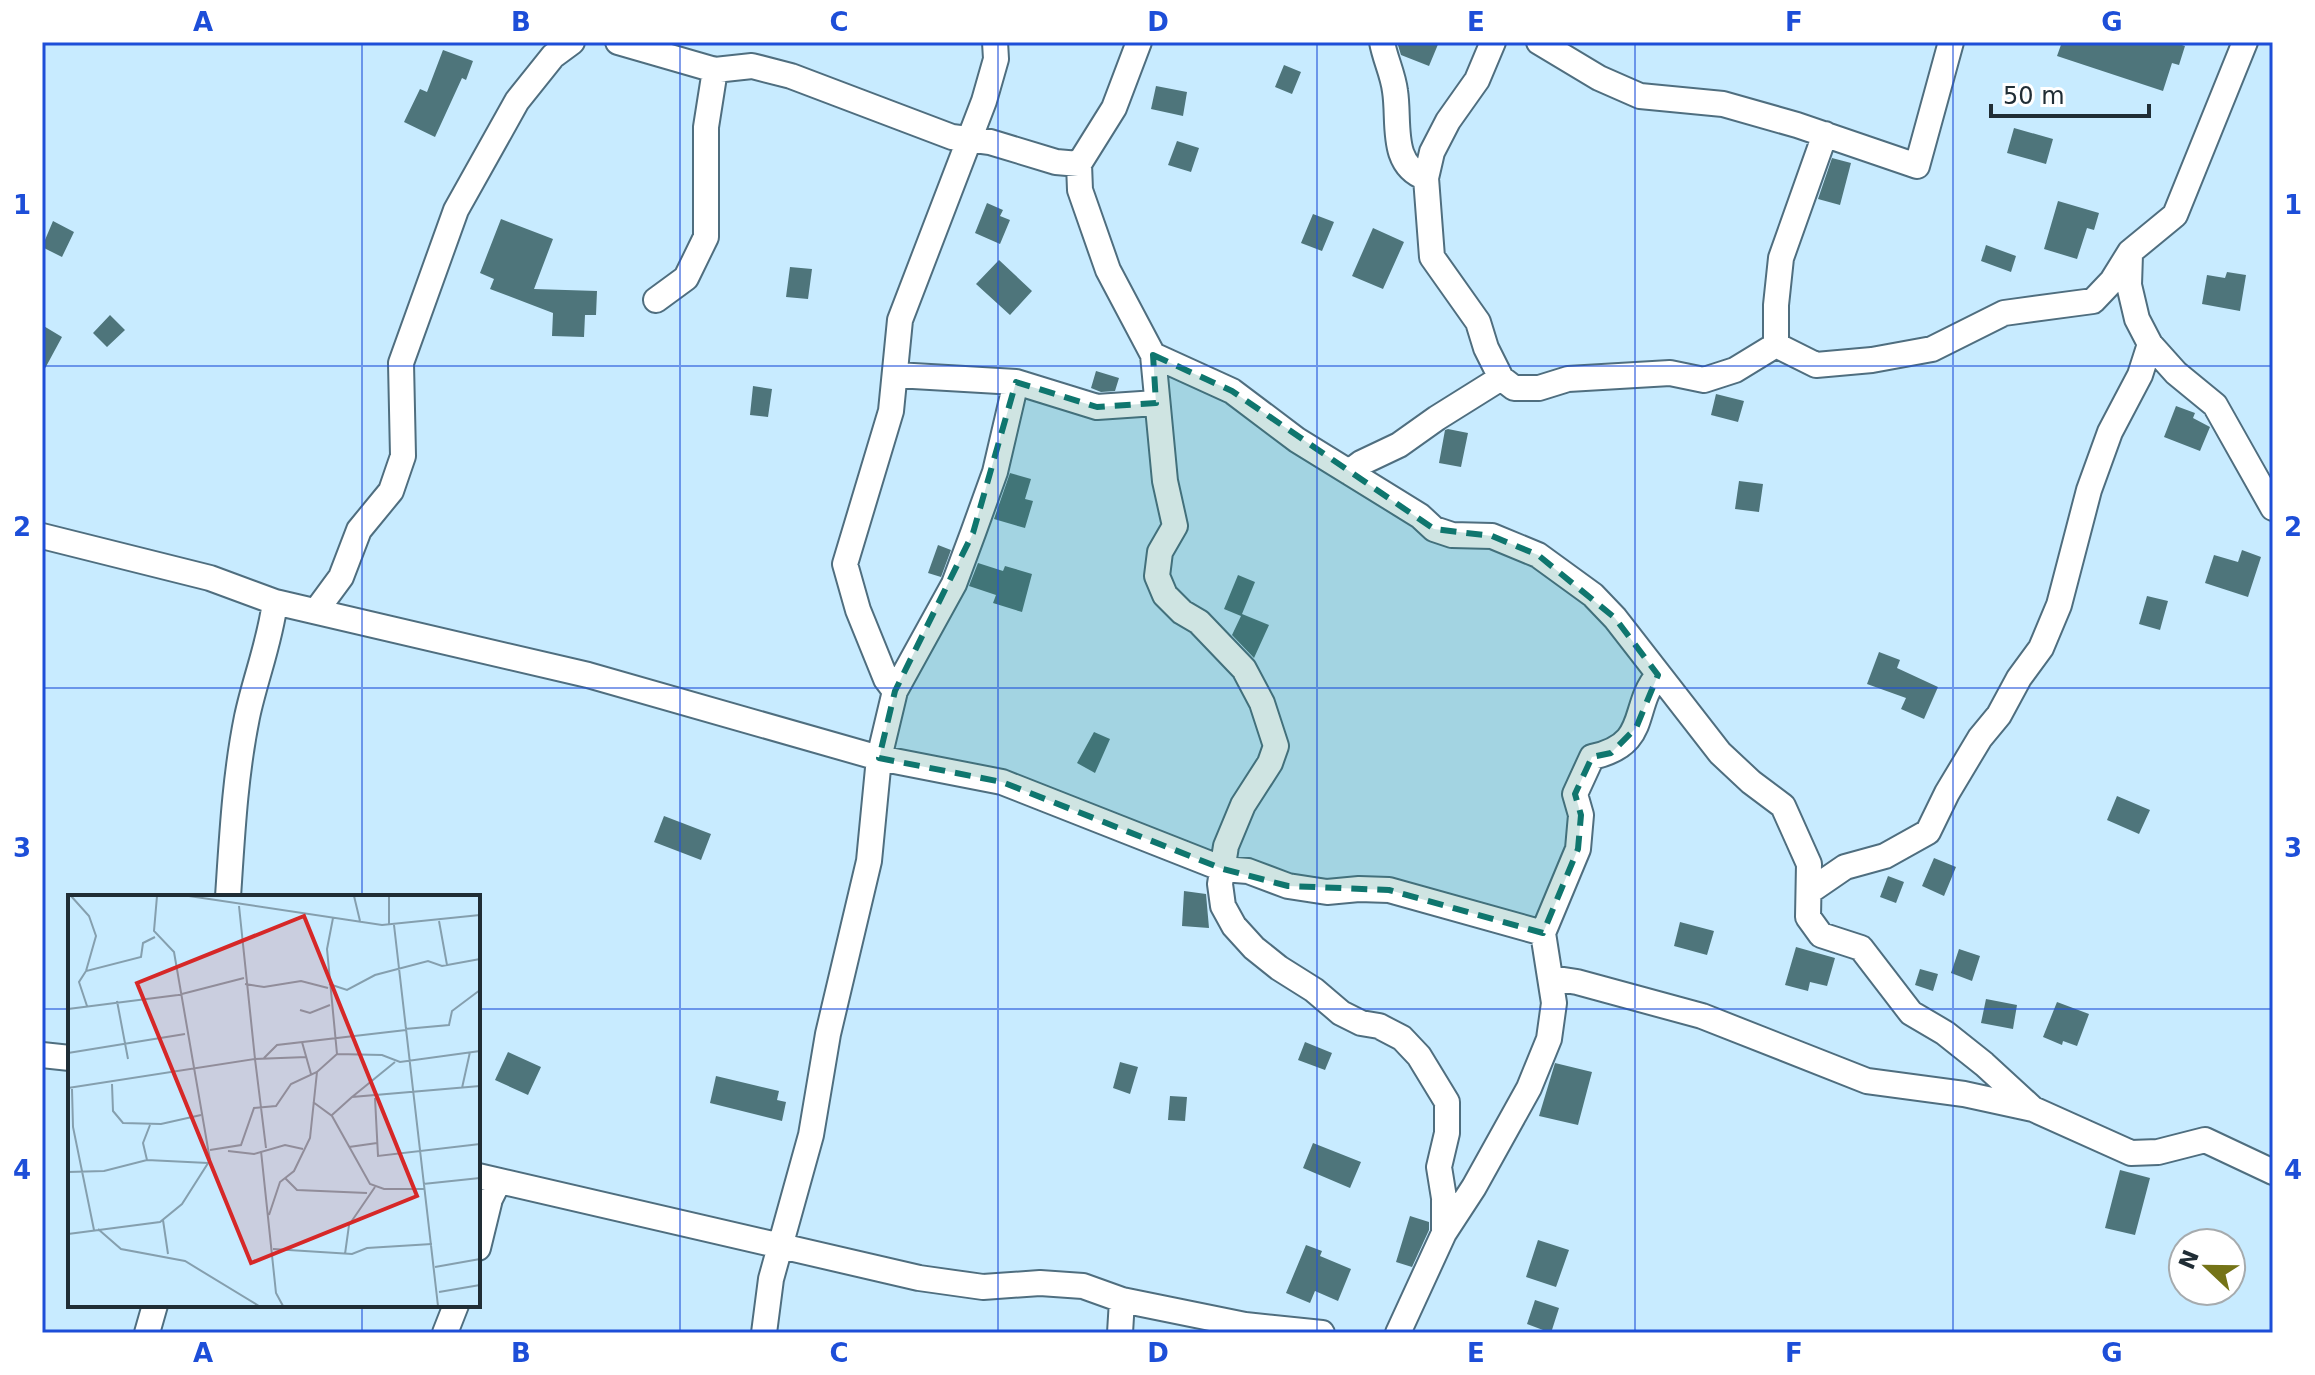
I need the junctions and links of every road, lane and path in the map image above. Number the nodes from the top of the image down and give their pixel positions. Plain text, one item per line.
1 (572, 42) edge
2 (618, 42) edge
3 (995, 42) edge
4 (1139, 42) edge
5 (1382, 42) edge
6 (1493, 42) edge
7 (1539, 42) edge
8 (1951, 42) edge
9 (2245, 42) edge
10 (715, 70) junction
11 (1825, 134) junction
12 (969, 139) junction
13 (1079, 164) junction
14 (1426, 178) junction
15 (2130, 252) junction
16 (656, 300) dead end
17 (2150, 344) junction
18 (1776, 345) junction
19 (1153, 355) junction
20 (896, 375) junction
21 (1501, 378) junction
22 (1016, 382) junction
23 (1156, 403) junction
24 (1349, 472) junction
25 (2273, 508) edge
26 (42, 536) edge
27 (275, 602) junction
28 (316, 611) junction
29 (1658, 675) junction
30 (895, 691) junction
31 (879, 758) junction
32 (1223, 869) junction
33 (1810, 891) junction
34 (228, 895) edge
35 (1543, 933) junction
36 (1551, 978) junction
37 (42, 1055) edge
38 (68, 1058) edge
39 (2033, 1109) junction
40 (2273, 1172) edge
41 (488, 1178) edge
42 (1444, 1233) junction
43 (480, 1240) edge
44 (780, 1246) junction
45 (1122, 1300) junction
46 (154, 1307) edge
47 (455, 1307) edge
48 (147, 1333) edge
49 (445, 1333) edge
50 (764, 1333) edge
51 (1120, 1333) edge
52 (1322, 1333) edge
53 (1398, 1333) edge

1 - 28 street
2 - 10 street
3 - 12 street
4 - 13 street
5 - 14 street
6 - 14 street
7 - 11 street
8 - 11 street
9 - 15 street
10 - 12 street
10 - 16 street
11 - 18 street
12 - 13 street
12 - 20 street
13 - 19 street
14 - 21 street
15 - 17 street
15 - 18 street
17 - 25 street
17 - 33 street
18 - 21 street
19 - 23 street
19 - 24 street
20 - 22 street
20 - 30 street
21 - 24 street
22 - 23 street
22 - 30 street
23 - 32 street
24 - 29 street
26 - 27 street
27 - 28 street
27 - 34 street
28 - 31 street
29 - 33 street
29 - 35 street
30 - 31 street
31 - 32 street
31 - 44 street
32 - 35 street
32 - 42 street
33 - 39 street
35 - 36 street
36 - 39 street
36 - 42 street
37 - 38 street
39 - 40 street
41 - 43 street
41 - 44 street
42 - 53 street
44 - 45 street
44 - 50 street
45 - 51 street
45 - 52 street
46 - 48 street
47 - 49 street

